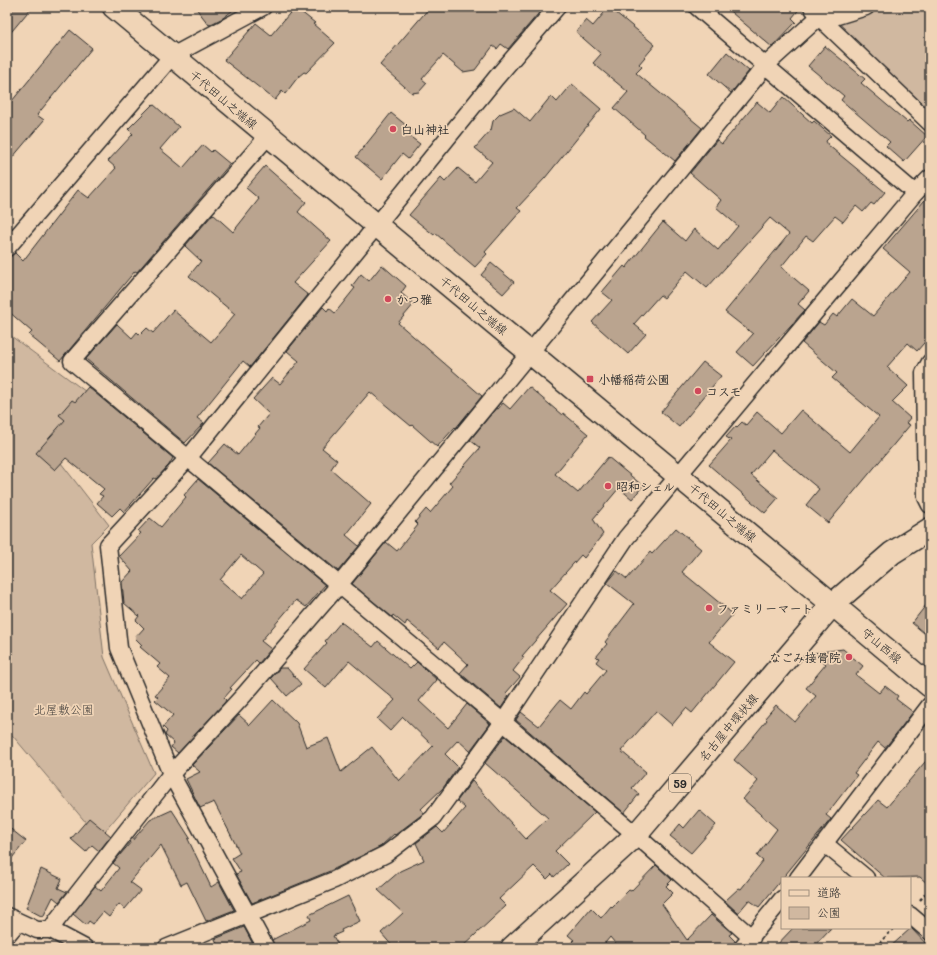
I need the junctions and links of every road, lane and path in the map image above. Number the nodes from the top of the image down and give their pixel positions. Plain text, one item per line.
1 (114, 7) edge
2 (263, 7) edge
3 (557, 7) edge
4 (697, 7) edge
5 (866, 7) edge
6 (815, 12) edge
7 (172, 56) junction
8 (766, 65) junction
9 (930, 123) edge
10 (269, 135) junction
11 (930, 178) edge
12 (915, 193) junction
13 (377, 226) junction
14 (7, 248) edge
15 (531, 353) junction
16 (930, 362) edge
17 (189, 457) junction
18 (678, 475) junction
19 (930, 504) edge
20 (930, 529) edge
21 (339, 585) junction
22 (833, 604) junction
23 (930, 686) edge
24 (930, 705) edge
25 (503, 722) junction
26 (171, 774) junction
27 (636, 835) junction
28 (825, 844) junction
29 (799, 877) edge
30 (865, 877) edge
31 (781, 900) edge
32 (248, 915) junction
33 (911, 916) edge
34 (12, 919) edge
35 (893, 929) edge
36 (51, 930) junction
37 (930, 932) edge
38 (7, 935) edge
39 (747, 943) edge
40 (85, 948) edge
41 (166, 948) edge
42 (266, 948) edge
43 (512, 948) edge
44 (875, 948) edge

1 - 7 street, 千代田山之端線
2 - 7 street
3 - 13 street
4 - 8 street
5 - 6 street
6 - 8 street
6 - 9 street
7 - 10 street, 千代田山之端線
7 - 14 street
8 - 12 street
8 - 15 street
10 - 13 street, 千代田山之端線
10 - 17 street
11 - 12 street
12 - 18 street
13 - 15 street, 千代田山之端線
13 - 17 street
15 - 18 street, 千代田山之端線
15 - 21 street
16 - 19 street
17 - 21 street
17 - 26 street
18 - 22 street, 千代田山之端線
18 - 25 street
20 - 22 street, 名古屋中環状線 / 59
21 - 25 street
21 - 26 street
22 - 23 street, 守山西線
22 - 27 street, 名古屋中環状線 / 59
24 - 28 street
25 - 27 street
25 - 32 street
26 - 32 street
26 - 36 street
27 - 39 street
27 - 43 street, 名古屋中環状線 / 59
28 - 29 street
28 - 30 street
31 - 39 street
32 - 41 street
32 - 42 street
33 - 37 street
34 - 36 street
34 - 38 street
35 - 44 path
36 - 40 street

